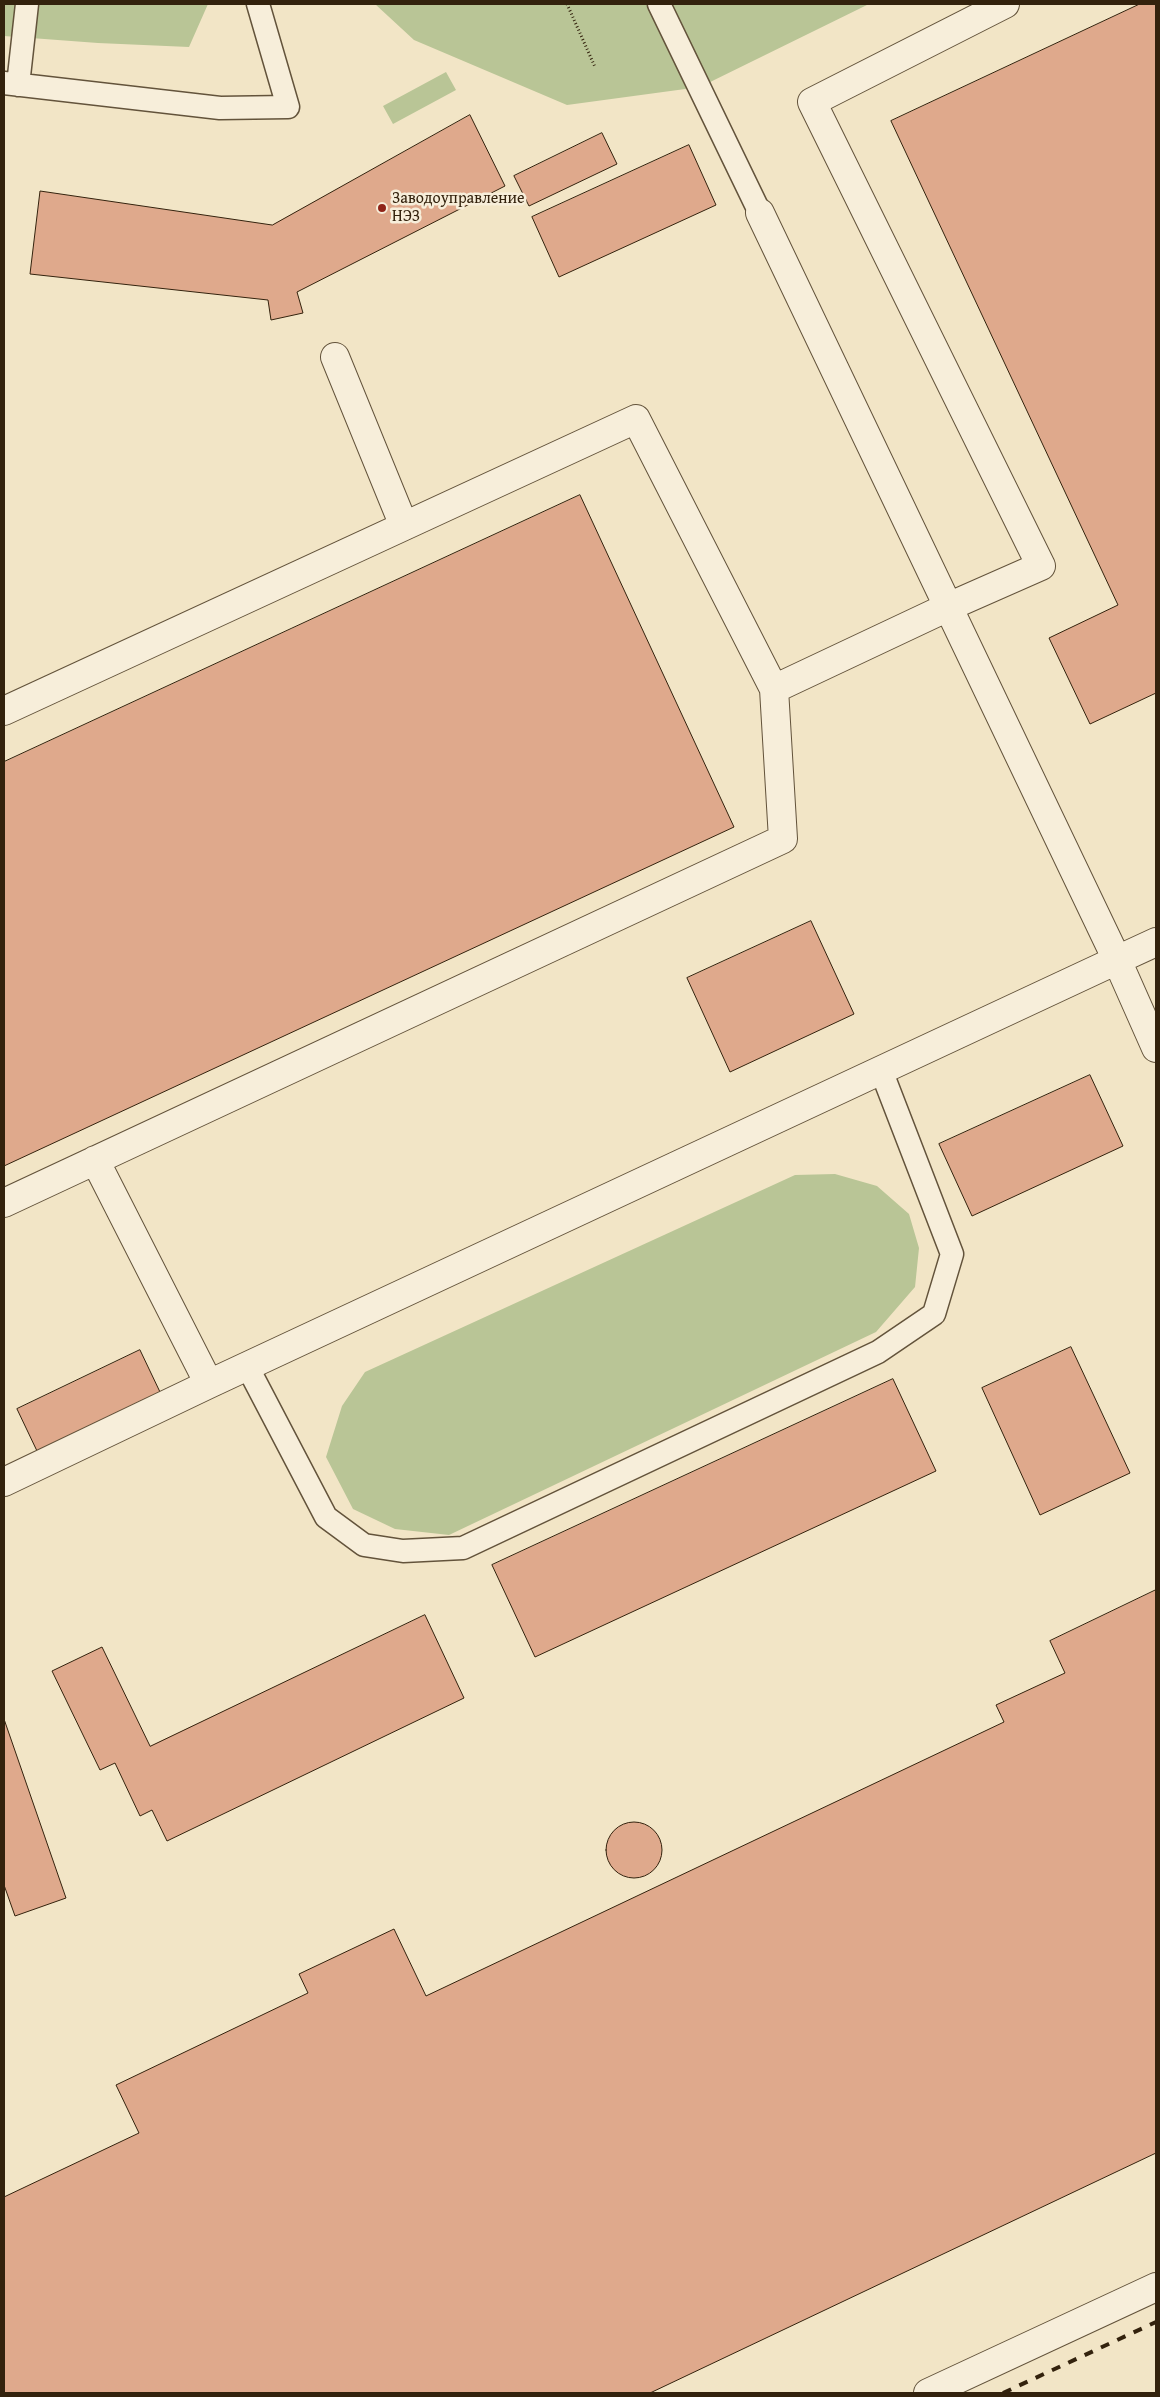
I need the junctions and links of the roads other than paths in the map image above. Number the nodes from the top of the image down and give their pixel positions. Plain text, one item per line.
1 (27, 4) edge
2 (258, 4) edge
3 (660, 4) edge
4 (1005, 4) edge
5 (11, 84) edge
6 (760, 213) joint
7 (336, 357) dead end
8 (404, 526) junction
9 (948, 607) junction
10 (774, 689) junction
11 (4, 711) edge
12 (1156, 942) edge
13 (1116, 960) junction
14 (1156, 1048) edge
15 (881, 1070) junction
16 (95, 1160) junction
17 (4, 1203) edge
18 (247, 1366) junction
19 (208, 1384) junction
20 (4, 1482) edge
21 (1156, 2287) edge
22 (928, 2393) edge

1 - 5 lane
2 - 5 lane
3 - 6 lane
4 - 9 street
6 - 9 street
7 - 8 street
8 - 10 street
8 - 11 street
9 - 10 street
9 - 13 street
10 - 16 street
12 - 13 street
13 - 14 street
13 - 15 street
15 - 18 street
15 - 18 lane
16 - 17 street
16 - 19 street
18 - 19 street
19 - 20 street
21 - 22 street

